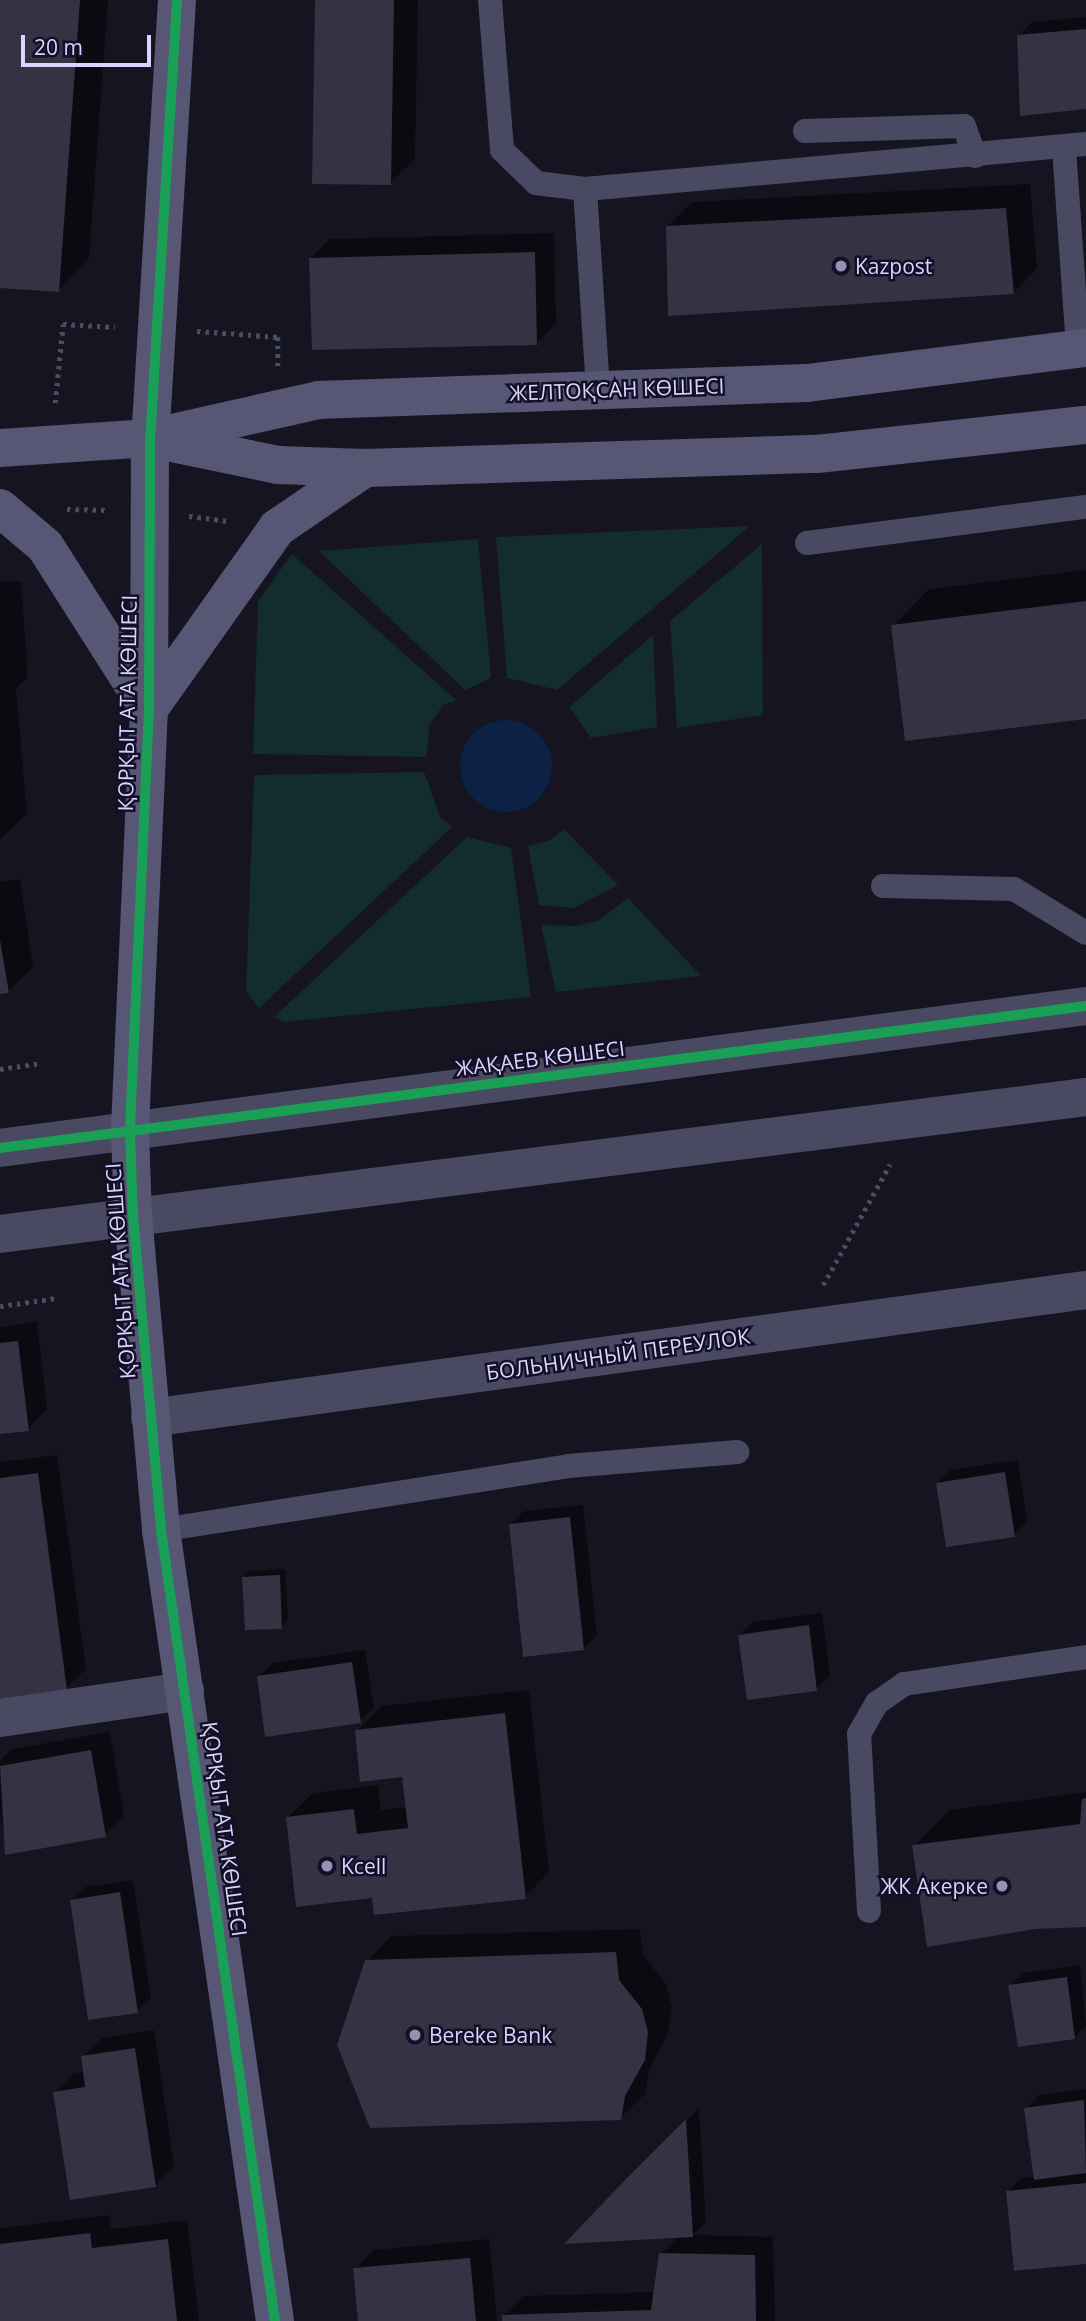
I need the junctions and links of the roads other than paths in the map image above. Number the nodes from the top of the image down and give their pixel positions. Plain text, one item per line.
1 (177, 0) edge
2 (490, 0) edge
3 (805, 131) dead end
4 (1075, 146) edge
5 (975, 156) junction
6 (585, 189) junction
7 (1082, 348) edge
8 (598, 390) junction
9 (1086, 425) edge
10 (150, 438) junction
11 (0, 448) edge
12 (365, 468) junction
13 (1086, 507) edge
14 (0, 508) edge
15 (807, 543) dead end
16 (149, 709) junction
17 (883, 886) dead end
18 (1086, 933) edge
19 (1086, 1006) edge
20 (1086, 1097) edge
21 (130, 1131) junction
22 (0, 1148) edge
23 (133, 1216) junction
24 (0, 1234) edge
25 (1086, 1290) edge
26 (150, 1419) junction
27 (737, 1452) dead end
28 (162, 1530) junction
29 (1086, 1657) edge
30 (185, 1691) junction
31 (0, 1718) edge
32 (869, 1911) dead end
33 (275, 2321) edge

1 - 10 street, ҚОРҚЫТ АТА КӨШЕСІ
2 - 6 lane
3 - 5 lane
4 - 5 lane
4 - 7 lane
5 - 6 lane
6 - 8 lane
7 - 8 street, ЖЕЛТОҚСАН КӨШЕСІ
8 - 10 street, ЖЕЛТОҚСАН КӨШЕСІ
9 - 12 street, ЖЕЛТОҚСАН КӨШЕСІ
10 - 11 street, ЖЕЛТОҚСАН КӨШЕСІ
10 - 12 street, ЖЕЛТОҚСАН КӨШЕСІ
10 - 16 street, ҚОРҚЫТ АТА КӨШЕСІ
12 - 16 street
13 - 15 lane
14 - 16 street
16 - 21 street, ҚОРҚЫТ АТА КӨШЕСІ
17 - 18 lane
19 - 21 street, ЖАҚАЕВ КӨШЕСІ
20 - 23 street
21 - 22 street, ЖАҚАЕВ КӨШЕСІ
21 - 23 street, ҚОРҚЫТ АТА КӨШЕСІ
23 - 24 street
23 - 26 street, ҚОРҚЫТ АТА КӨШЕСІ
25 - 26 street, БОЛЬНИЧНЫЙ ПЕРЕУЛОК
26 - 28 street, ҚОРҚЫТ АТА КӨШЕСІ
27 - 28 lane
28 - 30 street, ҚОРҚЫТ АТА КӨШЕСІ
29 - 32 lane
30 - 31 street
30 - 33 street, ҚОРҚЫТ АТА КӨШЕСІ

